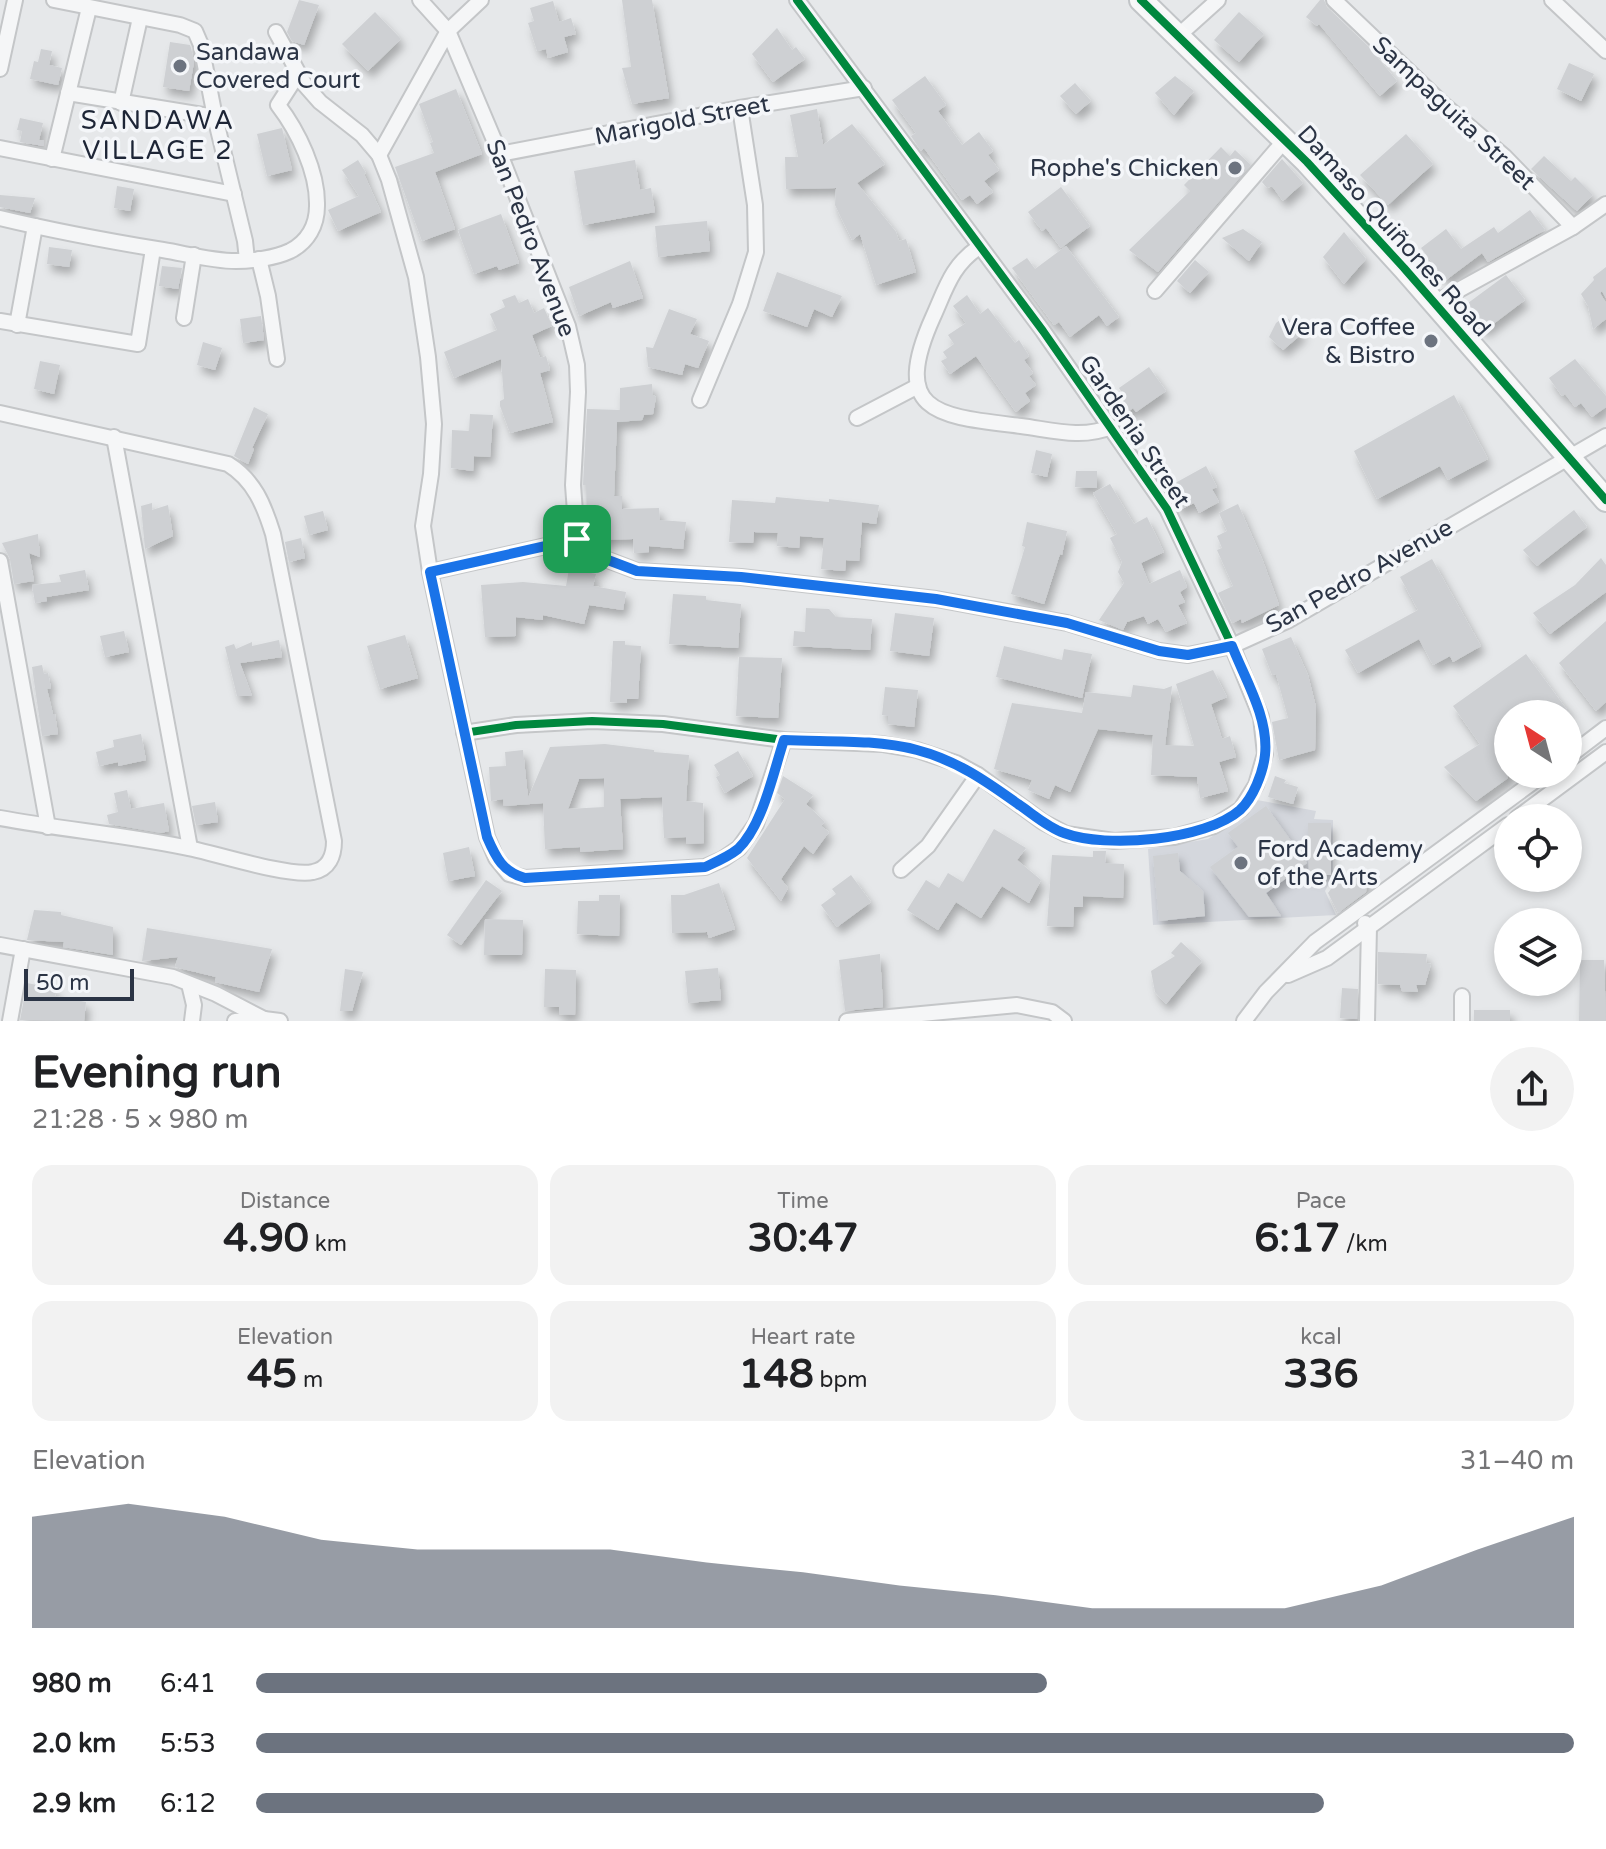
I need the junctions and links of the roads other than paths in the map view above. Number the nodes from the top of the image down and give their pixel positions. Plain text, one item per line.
1 (15, 0) edge
2 (54, 0) edge
3 (420, 0) edge
4 (481, 0) edge
5 (797, 0) edge
6 (1141, 0) edge
7 (1218, 0) edge
8 (1334, 0) edge
9 (1552, 0) edge
10 (89, 8) junction
11 (140, 18) junction
12 (448, 31) junction
13 (276, 32) dead end
14 (1178, 36) junction
15 (1606, 51) edge
16 (0, 67) edge
17 (298, 74) junction
18 (864, 88) junction
19 (68, 93) junction
20 (121, 103) junction
21 (740, 108) junction
22 (215, 117) junction
23 (1285, 140) junction
24 (0, 148) edge
25 (500, 154) junction
26 (379, 155) junction
27 (52, 159) junction
28 (234, 194) junction
29 (1606, 204) edge
30 (0, 218) edge
31 (35, 226) junction
32 (1573, 227) junction
33 (979, 247) junction
34 (153, 249) junction
35 (194, 255) junction
36 (253, 260) junction
37 (1155, 291) dead end
38 (1435, 303) junction
39 (184, 318) dead end
40 (0, 321) edge
41 (17, 325) junction
42 (277, 359) dead end
43 (918, 386) junction
44 (700, 400) dead end
45 (0, 413) edge
46 (857, 418) dead end
47 (1111, 427) junction
48 (1606, 436) edge
49 (114, 437) junction
50 (1570, 459) junction
51 (1606, 500) edge
52 (577, 539) junction
53 (0, 561) edge
54 (430, 572) junction
55 (1232, 646) junction
56 (1606, 728) edge
57 (464, 733) junction
58 (784, 740) junction
59 (1582, 746) edge
60 (1606, 752) edge
61 (978, 775) junction
62 (1525, 788) edge
63 (1517, 794) junction
64 (1520, 804) edge
65 (1536, 804) edge
66 (0, 818) edge
67 (48, 827) junction
68 (1494, 835) edge
69 (190, 848) junction
70 (901, 870) dead end
71 (1357, 911) junction
72 (1369, 927) junction
73 (0, 945) edge
74 (23, 949) junction
75 (1283, 977) junction
76 (189, 984) junction
77 (1462, 996) dead end
78 (264, 1019) junction
79 (10, 1021) edge
80 (192, 1021) edge
81 (235, 1021) edge
82 (280, 1021) edge
83 (847, 1021) edge
84 (1064, 1021) edge
85 (1244, 1021) edge
86 (1367, 1021) edge
87 (1462, 1021) edge

1 - 16 street
2 - 10 street
3 - 12 street, San Pedro Avenue
4 - 12 street
5 - 18 street, Gardenia Street
6 - 14 main road, Damaso Quiñones Road
7 - 14 street
8 - 32 street, Sampaguita Street
9 - 15 street
10 - 11 street
10 - 19 street
11 - 20 street
11 - 22 street
12 - 25 street, San Pedro Avenue
12 - 26 street
13 - 17 street
14 - 23 main road, Damaso Quiñones Road
17 - 26 street
17 - 36 street
18 - 21 street, Marigold Street
18 - 33 street, Gardenia Street
19 - 20 street
19 - 27 street
20 - 22 street
21 - 25 street, Marigold Street
21 - 44 street
22 - 28 street
23 - 37 street
23 - 38 main road, Damaso Quiñones Road
24 - 27 street
25 - 52 street, San Pedro Avenue
26 - 54 street
27 - 28 street
28 - 36 street
29 - 32 street
30 - 31 street
31 - 34 street
31 - 41 street
32 - 38 street
33 - 43 street
33 - 47 street, Gardenia Street
34 - 35 street
34 - 41 street
35 - 36 street
35 - 39 street
36 - 42 street
38 - 50 main road, Damaso Quiñones Road
40 - 41 street
43 - 46 street
43 - 47 street
45 - 49 street
47 - 55 street, Gardenia Street
48 - 50 street, San Pedro Avenue
49 - 69 street
49 - 69 street
50 - 51 main road, Damaso Quiñones Road
50 - 55 street, San Pedro Avenue
52 - 54 street
52 - 55 street, San Pedro Avenue
53 - 67 street
54 - 57 street
55 - 61 street, Gardenia Street
56 - 59 street
57 - 58 street, Gardenia Street
57 - 58 street
58 - 61 street, Gardenia Street
60 - 65 street
61 - 70 street
62 - 63 street
63 - 64 street
63 - 71 street
66 - 67 street
67 - 69 street
68 - 72 street
71 - 72 street
71 - 75 street
72 - 75 street
72 - 86 street
73 - 74 street
74 - 76 street
74 - 79 street
75 - 85 street
76 - 78 street
76 - 80 street
77 - 87 street
78 - 81 street
78 - 82 street
83 - 84 street

